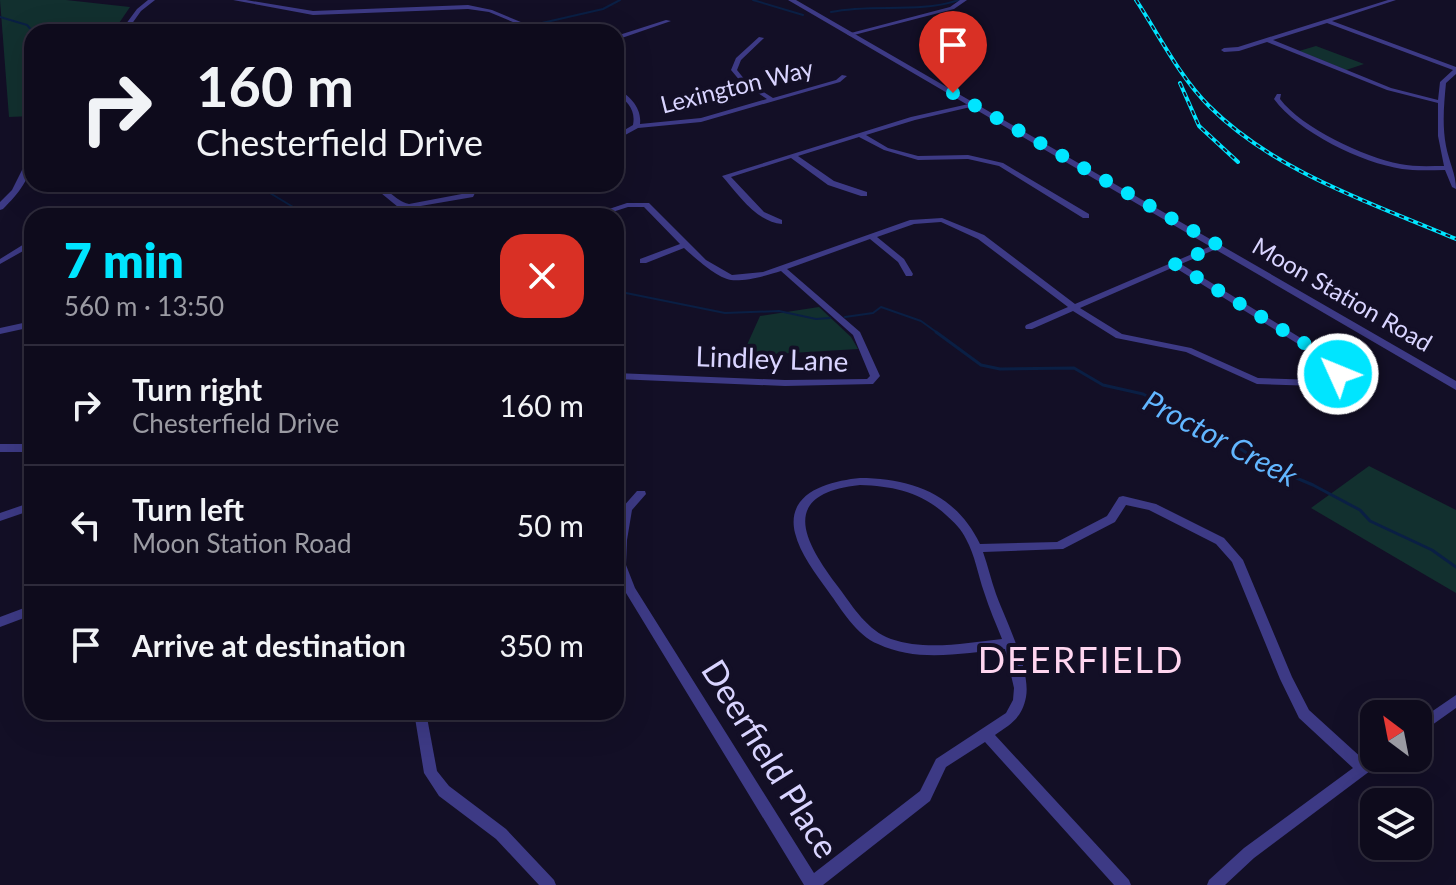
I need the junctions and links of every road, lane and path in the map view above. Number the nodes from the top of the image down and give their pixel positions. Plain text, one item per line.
1 (144, 0) edge
2 (152, 0) edge
3 (236, 0) edge
4 (480, 0) edge
5 (791, 0) edge
6 (964, 0) edge
7 (1393, 0) edge
8 (468, 7) junction
9 (139, 10) junction
10 (668, 21) dead end
11 (1327, 21) junction
12 (129, 24) edge
13 (522, 24) edge
14 (850, 34) junction
15 (624, 35) edge
16 (761, 38) dead end
17 (1268, 40) junction
18 (1224, 50) dead end
19 (1456, 70) edge
20 (844, 76) dead end
21 (1279, 95) dead end
22 (624, 97) edge
23 (772, 100) junction
24 (1440, 102) junction
25 (973, 105) junction
26 (636, 126) junction
27 (624, 133) edge
28 (861, 135) junction
29 (793, 156) junction
30 (1449, 168) junction
31 (24, 176) edge
32 (1455, 183) edge
33 (384, 192) edge
34 (472, 192) edge
35 (864, 194) dead end
36 (0, 207) edge
37 (617, 208) edge
38 (1086, 216) dead end
39 (779, 222) dead end
40 (871, 236) junction
41 (686, 244) junction
42 (1218, 245) junction
43 (24, 248) edge
44 (643, 261) dead end
45 (0, 262) edge
46 (1175, 264) junction
47 (782, 268) junction
48 (909, 274) dead end
49 (1073, 307) junction
50 (24, 326) edge
51 (1029, 327) dead end
52 (0, 331) edge
53 (624, 376) edge
54 (1456, 386) edge
55 (0, 448) edge
56 (24, 448) edge
57 (641, 494) dead end
58 (24, 509) edge
59 (0, 517) edge
60 (624, 524) edge
61 (975, 548) junction
62 (624, 575) edge
63 (24, 613) edge
64 (0, 622) edge
65 (1008, 644) junction
66 (1456, 701) edge
67 (1432, 719) edge
68 (421, 720) edge
69 (987, 735) junction
70 (1360, 765) edge
71 (1360, 770) edge
72 (549, 885) edge
73 (1124, 885) edge
74 (1214, 885) edge

1 - 9 street
2 - 9 street
3 - 8 street
4 - 8 street
5 - 14 street, Moon Station Road
6 - 14 street
7 - 11 street
8 - 13 street
9 - 12 street
10 - 15 street
11 - 17 street
11 - 19 street
14 - 25 street, Moon Station Road
16 - 23 street
17 - 18 street
17 - 24 street
19 - 24 street
20 - 23 street, Lexington Way
21 - 30 street
22 - 26 street
23 - 26 street, Lexington Way
24 - 30 street
25 - 28 street
25 - 42 street, Moon Station Road
26 - 27 street
28 - 29 street
28 - 38 street
29 - 35 street
29 - 39 street
30 - 32 street
31 - 36 street
33 - 34 street
37 - 41 street
40 - 47 street
40 - 48 street
40 - 49 street
41 - 44 street
41 - 47 street
42 - 46 street
42 - 54 street, Moon Station Road
43 - 45 street
46 - 49 street
46 - 49 street
47 - 53 street, Lindley Lane
49 - 51 street
50 - 52 street
55 - 56 street
57 - 60 street, Deerfield Place
58 - 59 street
61 - 65 street, Deerfield Place
61 - 65 street, Deerfield Place
61 - 70 street
62 - 69 street, Deerfield Place
63 - 64 street
65 - 69 street, Deerfield Place
66 - 67 street
68 - 72 street
69 - 73 street
71 - 74 street

